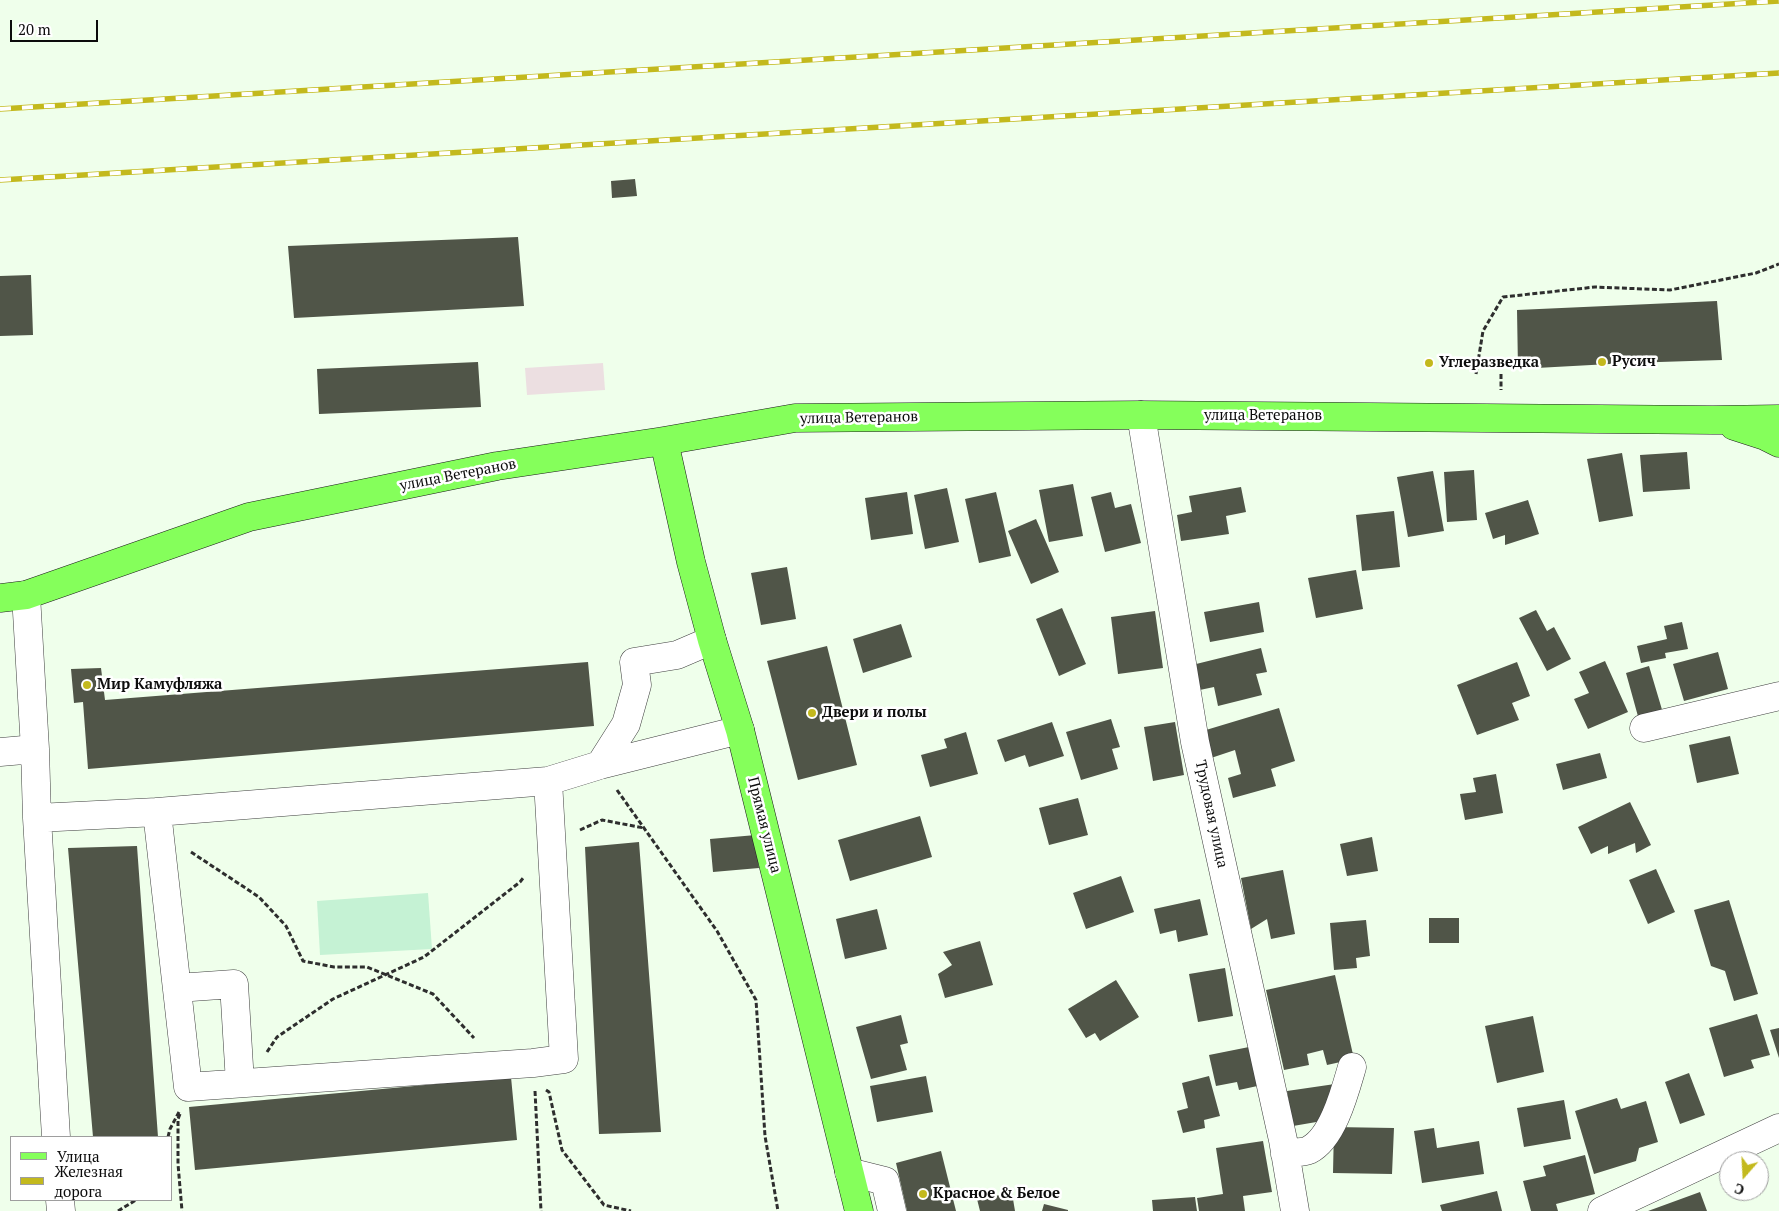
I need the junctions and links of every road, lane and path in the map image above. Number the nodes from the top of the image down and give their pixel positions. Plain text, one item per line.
1 (1779, 264) edge
2 (1476, 374) dead end
3 (1141, 415) junction
4 (1779, 419) edge
5 (1713, 420) junction
6 (664, 441) junction
7 (1779, 443) edge
8 (13, 597) edge
9 (712, 640) junction
10 (1779, 696) edge
11 (1644, 728) dead end
12 (740, 730) junction
13 (35, 749) junction
14 (0, 752) edge
15 (600, 765) junction
16 (548, 782) junction
17 (37, 818) junction
18 (159, 824) junction
19 (644, 828) junction
20 (551, 842) junction
21 (525, 876) dead end
22 (387, 974) junction
23 (177, 988) junction
24 (486, 1066) junction
25 (1352, 1067) dead end
26 (534, 1074) junction
27 (244, 1083) junction
28 (1779, 1128) edge
29 (56, 1136) edge
30 (168, 1136) edge
31 (1285, 1154) junction
32 (849, 1172) junction
33 (134, 1201) edge
34 (118, 1211) edge
35 (182, 1211) edge
36 (541, 1211) edge
37 (631, 1211) edge
38 (778, 1211) edge
39 (859, 1211) edge
40 (892, 1211) edge
41 (1295, 1211) edge
42 (1602, 1211) edge

1 - 2 path
3 - 5 main road, улица Ветеранов
3 - 6 main road, улица Ветеранов
3 - 31 street, Трудовая улица
4 - 5 main road, улица Ветеранов
5 - 7 main road
6 - 8 main road, улица Ветеранов
6 - 9 main road, Прямая улица
8 - 13 street
9 - 12 main road, Прямая улица
9 - 15 street
10 - 11 street
12 - 15 street
12 - 32 main road, Прямая улица
13 - 14 street
13 - 17 street
15 - 16 street
15 - 19 path
16 - 18 street
16 - 20 street
17 - 18 street
17 - 29 street
18 - 22 path
18 - 23 street
19 - 20 path
19 - 38 path
20 - 26 street
21 - 22 path
22 - 24 path
22 - 27 path
23 - 27 street
23 - 27 street
24 - 26 street
24 - 27 street
25 - 31 street
26 - 36 path
26 - 37 path
28 - 42 street
30 - 35 path
31 - 41 street, Трудовая улица
32 - 39 main road, Прямая улица
32 - 40 street
33 - 34 path

